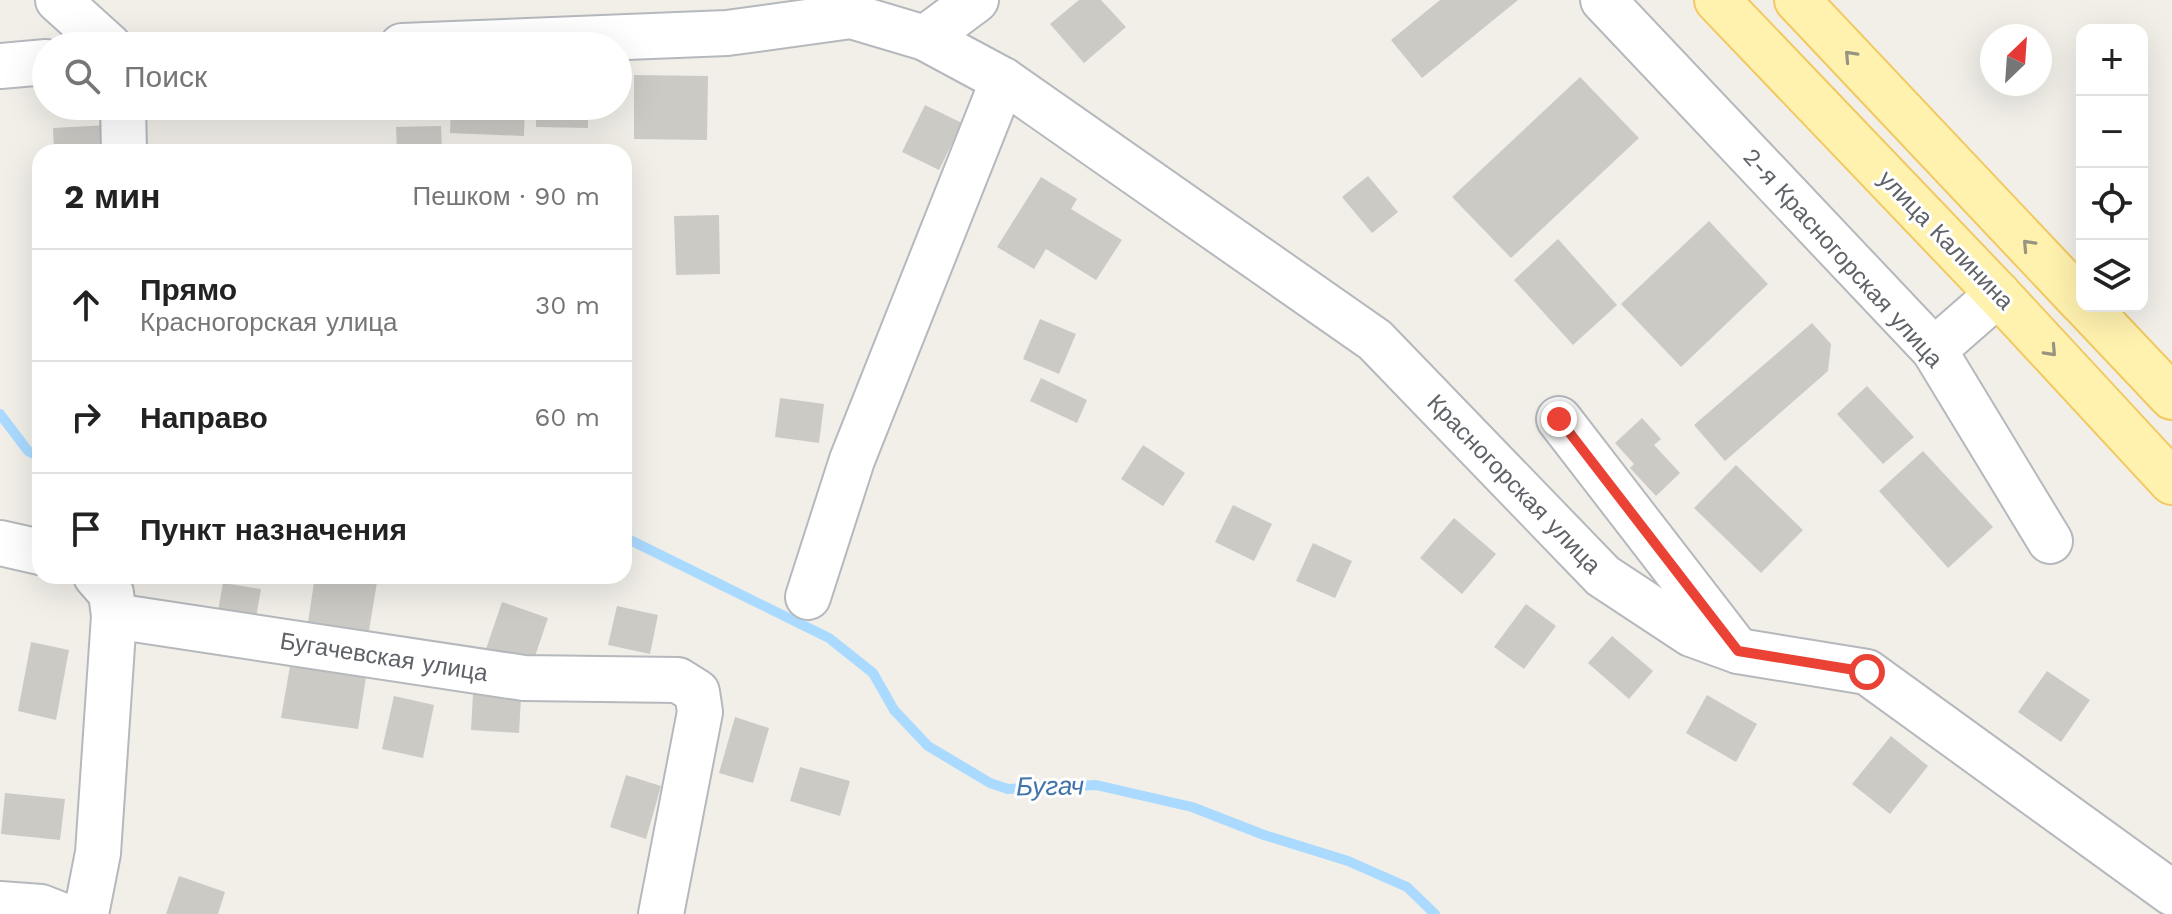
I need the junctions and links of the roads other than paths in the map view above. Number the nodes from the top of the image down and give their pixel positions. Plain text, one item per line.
1 (58, 0) edge
2 (773, 0) edge
3 (976, 0) edge
4 (1603, 0) edge
5 (1797, 0) edge
6 (1731, 5) edge
7 (851, 16) junction
8 (93, 32) edge
9 (632, 37) edge
10 (925, 38) junction
11 (32, 63) edge
12 (0, 66) edge
13 (1003, 80) junction
14 (123, 120) edge
15 (124, 144) edge
16 (1998, 294) junction
17 (2076, 296) edge
18 (2092, 312) edge
19 (1934, 350) junction
20 (2172, 397) edge
21 (1559, 419) dead end
22 (2172, 482) edge
23 (2050, 541) dead end
24 (0, 543) edge
25 (32, 550) edge
26 (103, 584) edge
27 (808, 597) dead end
28 (114, 616) junction
29 (1738, 651) junction
30 (2172, 893) edge
31 (0, 904) edge
32 (59, 914) edge
33 (86, 914) edge
34 (661, 914) edge

1 - 8 street
2 - 7 street
3 - 10 street
4 - 19 street, 2-я Красногорская улица
17 -> 5 main road
6 - 16 main road, улица Калинина
7 - 9 street, Красногорская улица
7 - 10 street, Красногорская улица
10 - 13 street, Красногорская улица
11 - 12 street
13 - 27 street
13 - 29 street, Красногорская улица
14 - 15 street
16 - 19 street
16 -> 22 main road, улица Калинина
18 - 20 main road
19 - 23 street, 2-я Красногорская улица
21 - 29 street
24 - 25 street
26 - 28 street
28 - 33 street
28 - 34 street, Бугачевская улица
29 - 30 street, Красногорская улица
31 - 32 street

